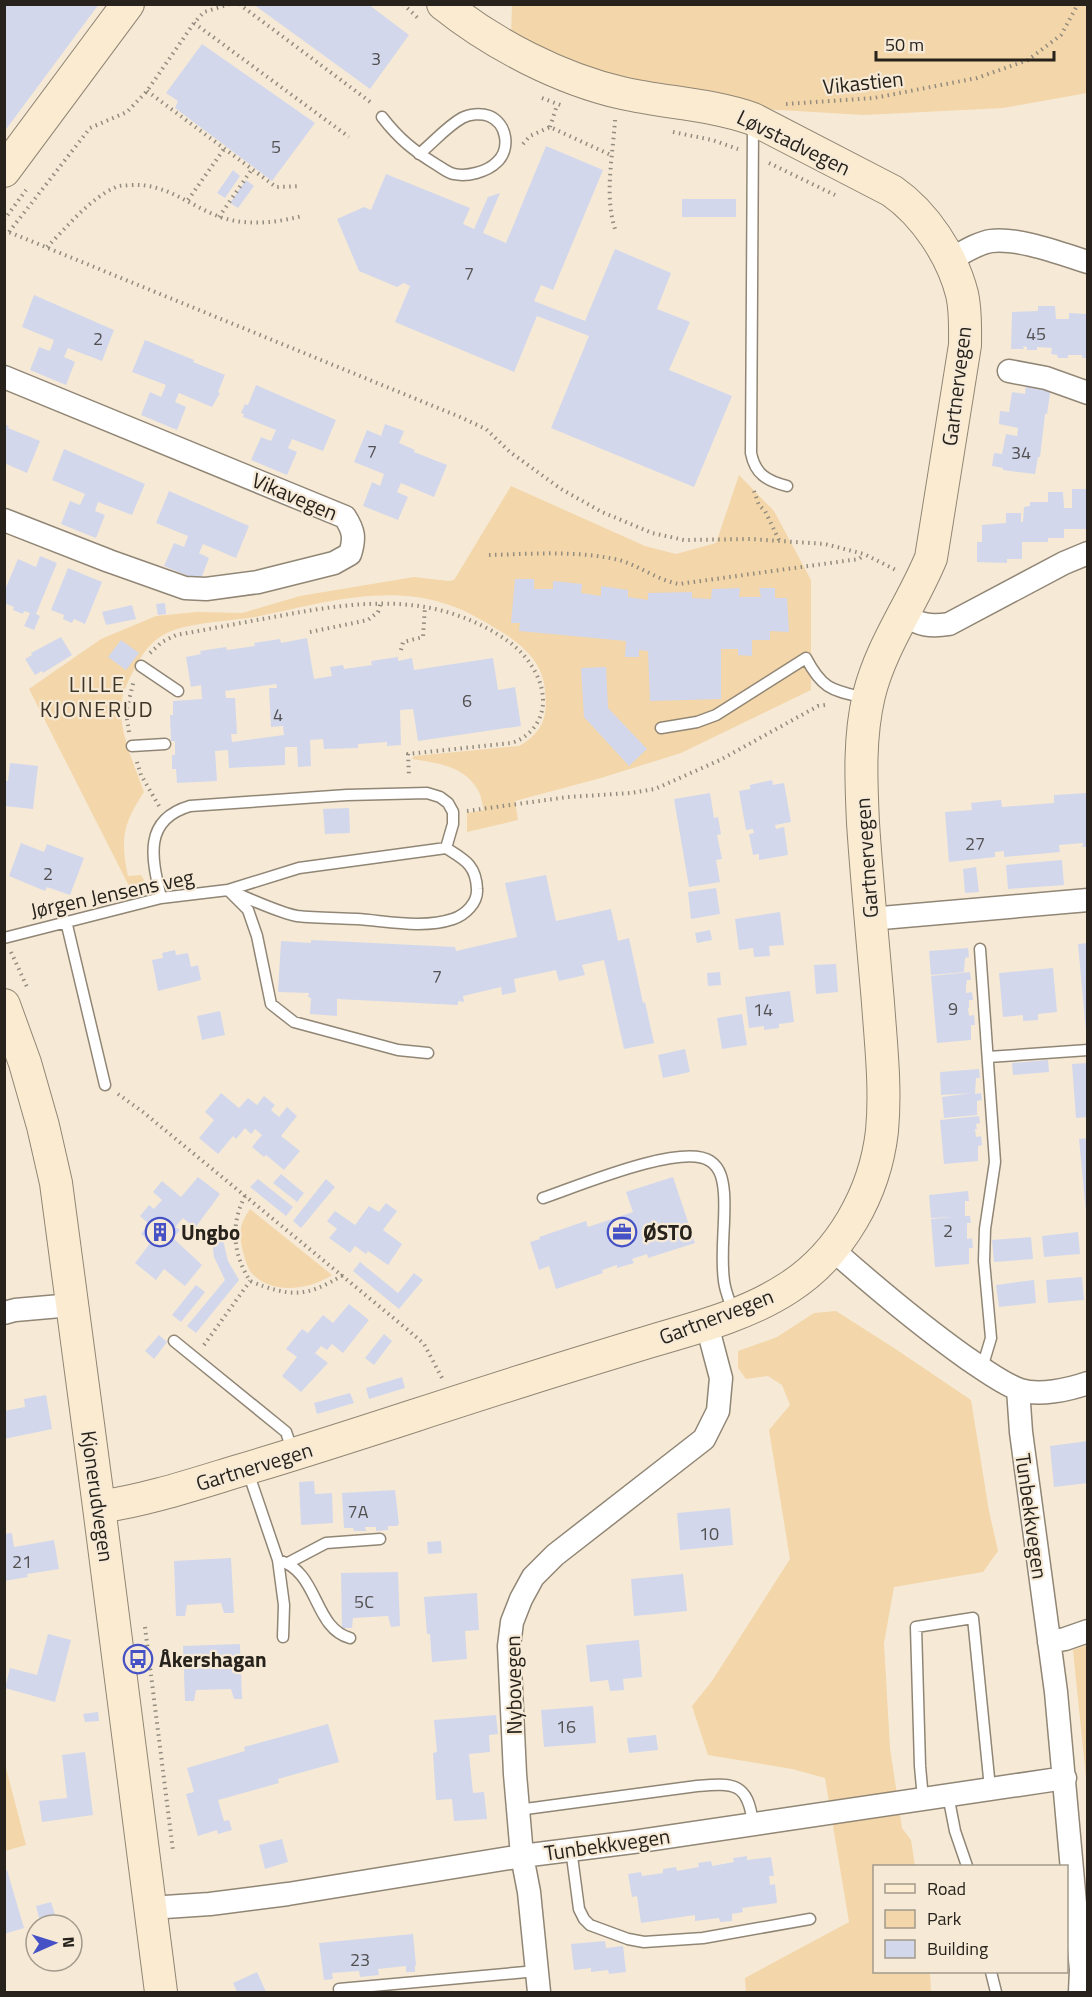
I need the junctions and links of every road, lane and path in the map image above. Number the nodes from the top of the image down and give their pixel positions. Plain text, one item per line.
1 (128, 4) edge
2 (230, 4) edge
3 (239, 4) edge
4 (442, 4) edge
5 (1078, 4) edge
6 (194, 23) junction
7 (147, 92) junction
8 (557, 105) dead end
9 (620, 111) junction
10 (766, 112) junction
11 (382, 117) joint
12 (550, 127) junction
13 (669, 131) dead end
14 (349, 137) dead end
15 (224, 149) junction
16 (519, 150) dead end
17 (419, 154) junction
18 (754, 154) junction
19 (613, 156) junction
20 (252, 169) junction
21 (4, 171) edge
22 (300, 186) dead end
23 (843, 199) dead end
24 (188, 200) junction
25 (302, 216) dead end
26 (219, 217) junction
27 (615, 229) dead end
28 (7, 231) edge
29 (46, 247) junction
30 (949, 260) junction
31 (1088, 262) edge
32 (1009, 371) dead end
33 (4, 377) edge
34 (1088, 393) edge
35 (754, 466) junction
36 (787, 486) dead end
37 (4, 520) edge
38 (780, 541) junction
39 (1088, 553) edge
40 (864, 554) junction
41 (489, 555) dead end
42 (901, 562) dead end
43 (898, 571) junction
44 (904, 574) dead end
45 (893, 580) dead end
46 (381, 602) junction
47 (425, 606) junction
48 (903, 615) junction
49 (310, 632) dead end
50 (401, 650) dead end
51 (141, 666) junction
52 (178, 691) dead end
53 (851, 698) junction
54 (661, 728) dead end
55 (165, 744) dead end
56 (132, 746) junction
57 (410, 793) junction
58 (453, 812) junction
59 (167, 816) junction
60 (446, 848) junction
61 (228, 890) junction
62 (161, 898) junction
63 (1088, 900) edge
64 (870, 919) junction
65 (66, 921) junction
66 (4, 938) edge
67 (980, 949) dead end
68 (4, 1005) edge
69 (1088, 1050) edge
70 (428, 1053) dead end
71 (988, 1056) junction
72 (105, 1085) joint
73 (245, 1196) junction
74 (543, 1198) dead end
75 (832, 1250) junction
76 (343, 1275) junction
77 (250, 1281) junction
78 (72, 1305) junction
79 (4, 1313) edge
80 (721, 1320) junction
81 (174, 1341) dead end
82 (195, 1358) junction
83 (982, 1368) junction
84 (1088, 1383) edge
85 (1018, 1389) junction
86 (452, 1404) junction
87 (294, 1455) junction
88 (247, 1468) junction
89 (99, 1507) junction
90 (380, 1539) dead end
91 (283, 1561) junction
92 (1088, 1631) edge
93 (283, 1637) dead end
94 (350, 1638) dead end
95 (1049, 1642) junction
96 (1065, 1778) junction
97 (990, 1788) junction
98 (948, 1795) junction
99 (923, 1799) junction
100 (518, 1810) junction
101 (753, 1824) junction
102 (571, 1849) junction
103 (522, 1856) junction
104 (967, 1865) edge
105 (150, 1908) junction
106 (810, 1919) dead end
107 (991, 1973) edge
108 (538, 1982) edge
109 (339, 1989) dead end
110 (161, 1992) edge
111 (996, 1992) edge
112 (1080, 1992) edge

1 - 21 street
2 - 6 path
3 - 11 path
4 - 9 street, Løvstadvegen
5 - 10 path, Vikastien
6 - 7 path
6 - 14 path
7 - 15 path
7 - 28 path
8 - 12 path
9 - 10 street, Løvstadvegen
9 - 19 path
10 - 18 lane
10 - 30 street, Løvstadvegen
11 - 17 lane
12 - 16 path
12 - 19 path
13 - 18 path
15 - 20 path
15 - 24 path
17 - 17 lane
18 - 23 path
18 - 35 lane
19 - 27 path
20 - 22 path
20 - 26 path
24 - 26 path
24 - 29 path
25 - 26 path
28 - 29 path
29 - 38 path
30 - 31 street
30 - 48 street, Gartnervegen
32 - 34 street
33 - 37 street, Vikavegen
35 - 36 lane
35 - 38 path
38 - 40 path
39 - 48 street
40 - 41 path
40 - 43 path
42 - 43 path
43 - 44 path
43 - 45 path
46 - 47 path
46 - 49 path
46 - 51 path
47 - 50 path
47 - 57 path
48 - 53 street, Gartnervegen
51 - 52 lane
51 - 56 path
53 - 54 lane
53 - 58 path
53 - 64 street, Gartnervegen
55 - 56 lane
56 - 59 path
57 - 58 lane
57 - 59 lane
58 - 60 lane
59 - 62 lane
60 - 61 lane, Jørgen Jensens veg
60 - 61 lane, Jørgen Jensens veg
61 - 62 lane, Jørgen Jensens veg
61 - 70 lane
62 - 65 lane, Jørgen Jensens veg
63 - 64 street
64 - 75 street, Gartnervegen
65 - 66 lane, Jørgen Jensens veg
65 - 72 lane
67 - 71 lane
68 - 78 street, Kjonerudvegen
69 - 71 lane
71 - 83 lane
72 - 73 path
73 - 76 path
73 - 77 path
74 - 80 lane
75 - 80 street, Gartnervegen
75 - 83 street
76 - 77 path
76 - 86 path
77 - 82 path
78 - 79 street
78 - 89 street, Kjonerudvegen
80 - 86 street, Gartnervegen
80 - 100 street, Nybovegen
81 - 82 lane
82 - 87 lane
83 - 85 street
84 - 85 street
85 - 95 street, Tunbekkvegen
86 - 87 street, Gartnervegen
87 - 88 street, Gartnervegen
88 - 89 street, Gartnervegen
88 - 91 lane
89 - 105 street, Kjonerudvegen
90 - 91 lane
91 - 93 lane
91 - 94 lane
92 - 95 street
95 - 96 street, Tunbekkvegen
96 - 97 street, Tunbekkvegen
96 - 112 street, Tunbekkvegen
97 - 98 street, Tunbekkvegen
97 - 99 lane
98 - 99 street, Tunbekkvegen
98 - 104 lane
99 - 101 street, Tunbekkvegen
100 - 101 lane
100 - 103 street, Nybovegen
101 - 102 street, Tunbekkvegen
102 - 103 street, Tunbekkvegen
102 - 106 lane
103 - 105 street, Tunbekkvegen
103 - 108 street, Nybovegen
105 - 110 street, Kjonerudvegen
107 - 111 lane
108 - 109 lane

